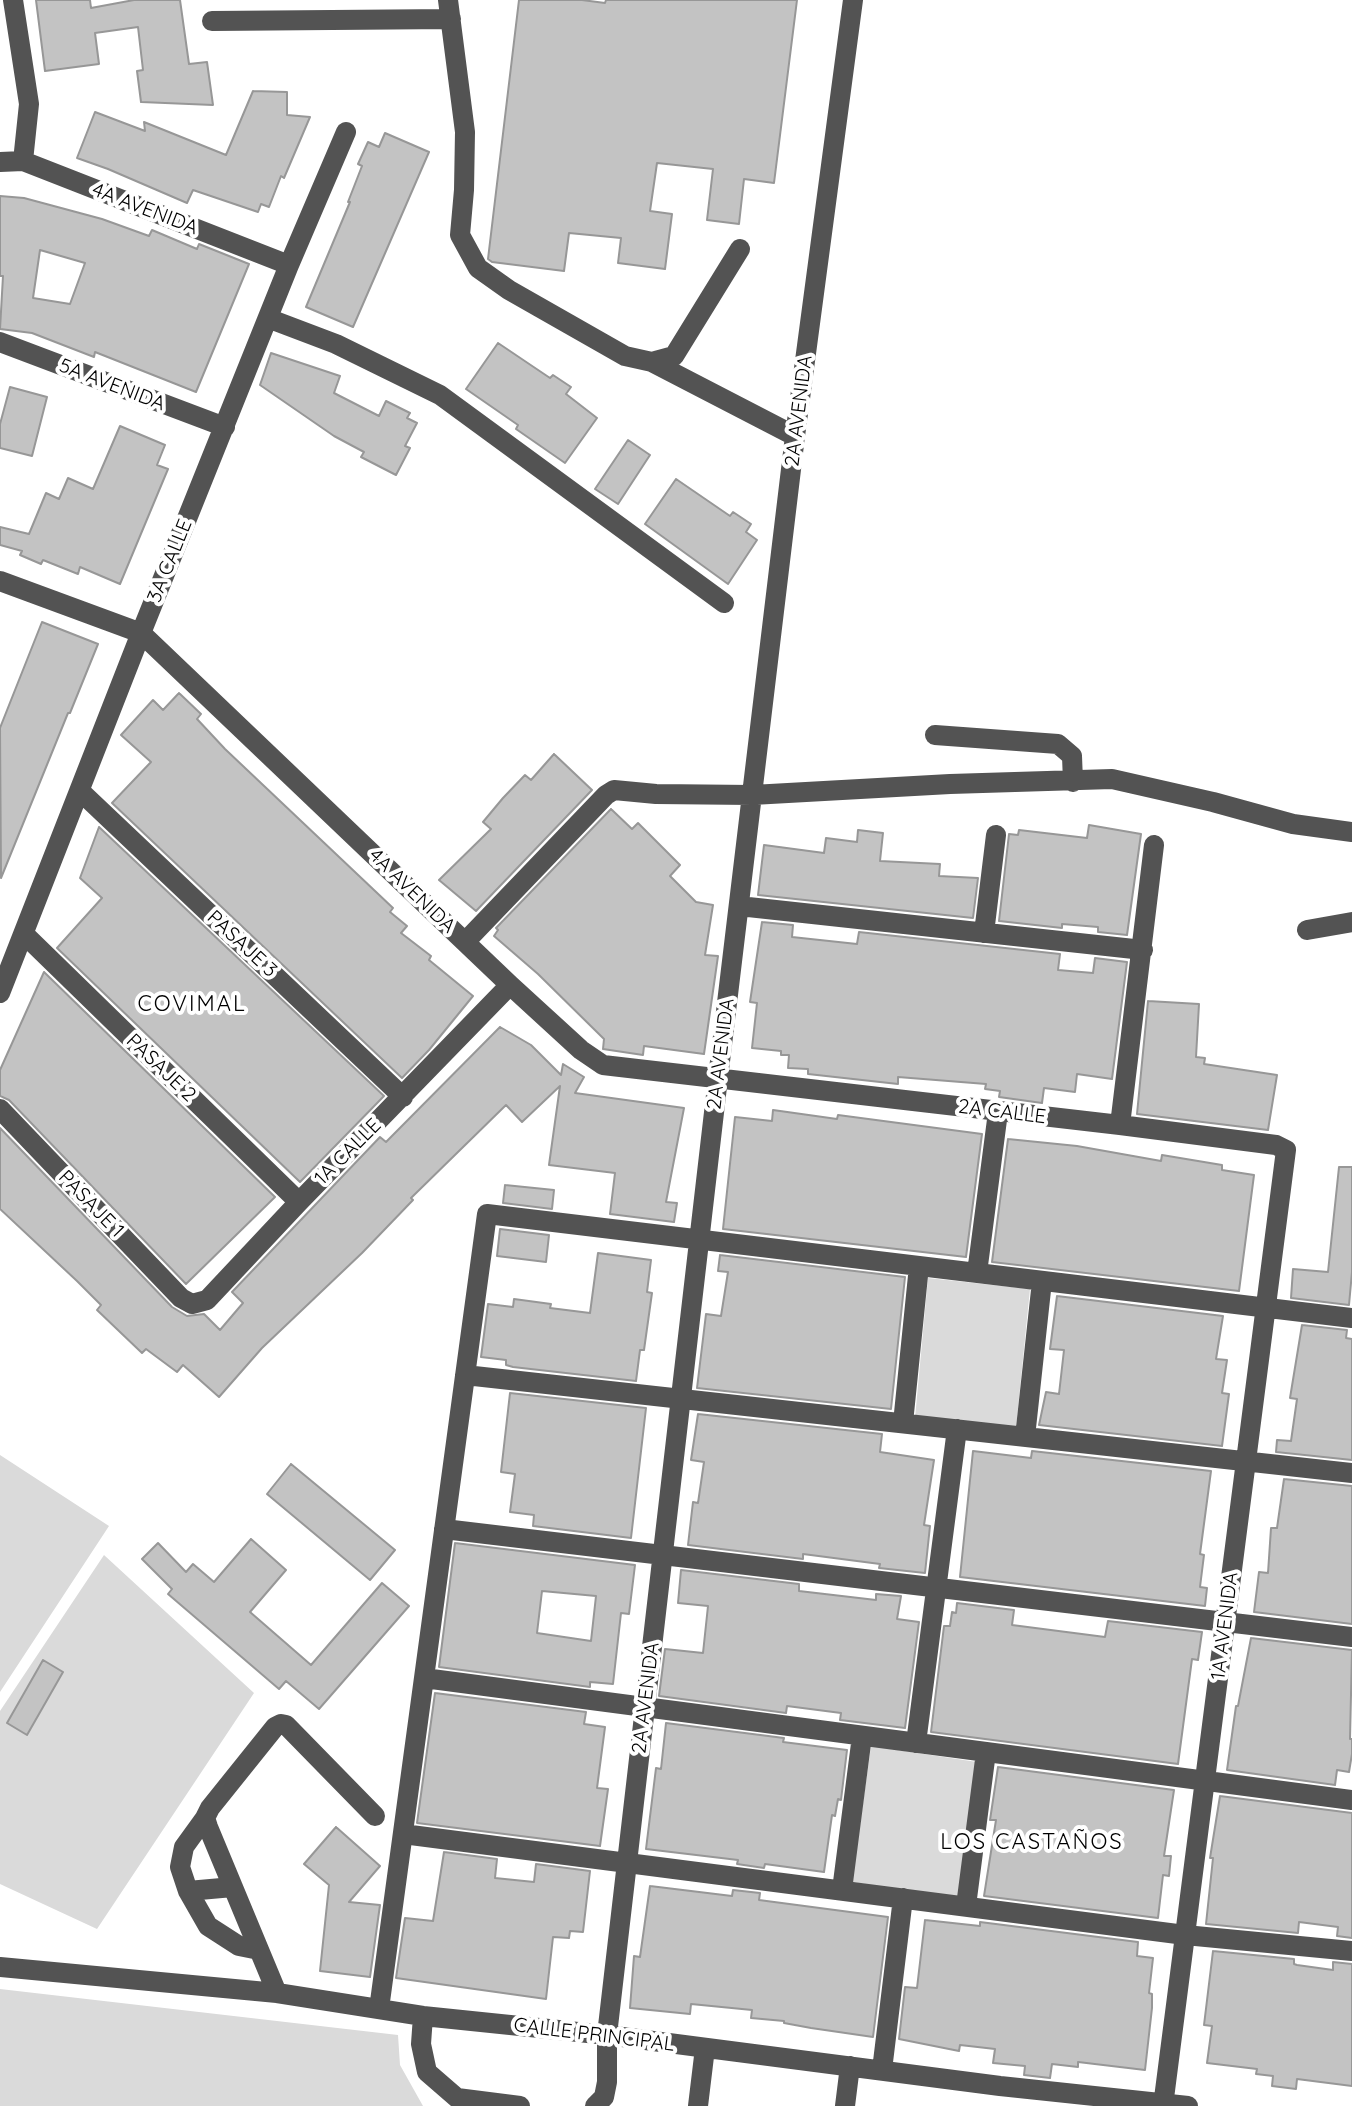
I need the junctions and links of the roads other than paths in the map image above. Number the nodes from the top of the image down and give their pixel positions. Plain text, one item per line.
1 (13, 0) edge
2 (853, 0) edge
3 (450, 9) edge
4 (212, 21) dead end
5 (346, 132) dead end
6 (23, 161) junction
7 (0, 162) edge
8 (740, 249) dead end
9 (289, 265) junction
10 (270, 319) junction
11 (0, 342) edge
12 (652, 362) junction
13 (225, 427) junction
14 (795, 436) junction
15 (0, 581) edge
16 (724, 603) dead end
17 (141, 633) junction
18 (935, 735) dead end
19 (1073, 782) junction
20 (80, 791) junction
21 (752, 795) junction
22 (1352, 832) edge
23 (996, 835) dead end
24 (1154, 845) dead end
25 (739, 906) junction
26 (1352, 922) edge
27 (1307, 930) dead end
28 (984, 933) junction
29 (24, 934) junction
30 (465, 942) junction
31 (1143, 950) junction
32 (510, 985) junction
33 (0, 993) edge
34 (718, 1078) junction
35 (403, 1097) junction
36 (0, 1109) edge
37 (998, 1112) junction
38 (1120, 1125) junction
39 (1286, 1150) joint
40 (299, 1202) junction
41 (699, 1240) junction
42 (919, 1266) junction
43 (977, 1273) junction
44 (1042, 1281) junction
45 (181, 1298) joint
46 (1266, 1308) junction
47 (1352, 1318) edge
48 (465, 1375) junction
49 (681, 1399) junction
50 (903, 1423) junction
51 (957, 1429) junction
52 (1025, 1437) junction
53 (1246, 1461) junction
54 (1352, 1473) edge
55 (444, 1529) junction
56 (663, 1556) junction
57 (936, 1589) junction
58 (1225, 1624) junction
59 (1352, 1637) edge
60 (424, 1678) junction
61 (645, 1708) junction
62 (862, 1736) junction
63 (916, 1743) junction
64 (986, 1752) junction
65 (1205, 1781) junction
66 (1352, 1800) edge
67 (375, 1816) dead end
68 (205, 1818) junction
69 (403, 1834) junction
70 (627, 1861) junction
71 (233, 1887) junction
72 (842, 1890) junction
73 (188, 1891) junction
74 (903, 1898) junction
75 (966, 1906) junction
76 (1185, 1935) junction
77 (259, 1950) junction
78 (1352, 1951) edge
79 (0, 1967) edge
80 (277, 1993) junction
81 (379, 2009) junction
82 (423, 2016) junction
83 (607, 2035) junction
84 (705, 2048) junction
85 (850, 2066) junction
86 (882, 2070) junction
87 (998, 2096) edge
88 (454, 2102) edge
89 (1163, 2104) edge
90 (520, 2106) edge
91 (595, 2106) edge
92 (698, 2106) edge
93 (845, 2106) edge
94 (1188, 2106) edge

1 - 6 street
2 - 14 street, 2A AVENIDA
3 - 4 street
3 - 12 street
5 - 9 street, 3A CALLE
6 - 7 street, 4A AVENIDA
6 - 9 street, 4A AVENIDA
8 - 12 street
9 - 10 street, 3A CALLE
10 - 13 street, 3A CALLE
10 - 16 street
11 - 13 street, 5A AVENIDA
12 - 14 street
13 - 17 street, 3A CALLE
14 - 21 street, 2A AVENIDA
15 - 17 street
17 - 20 street, 3A CALLE
17 - 30 street, 4A AVENIDA
18 - 19 street
19 - 21 street
19 - 22 street
20 - 29 street, 3A CALLE
20 - 35 street, PASAJE 3
21 - 25 street, 2A AVENIDA
21 - 30 street
23 - 28 street
24 - 31 street
25 - 28 street
25 - 34 street, 2A AVENIDA
26 - 27 street
28 - 31 street
29 - 33 street, 3A CALLE
29 - 40 street, PASAJE 2
30 - 32 street, 4A AVENIDA
31 - 38 street
32 - 34 street, 4A AVENIDA
32 - 35 street, 1A CALLE
34 - 37 street, 2A CALLE
34 - 41 street, 2A AVENIDA
35 - 40 street, 1A CALLE
36 - 45 street, PASAJE 1
37 - 38 street, 2A CALLE
37 - 43 street
38 - 39 street, 2A CALLE
39 - 46 street, 1A AVENIDA
40 - 45 street, 1A CALLE
41 - 42 street
41 - 48 street
41 - 49 street, 2A AVENIDA
42 - 43 street
42 - 50 street
43 - 44 street
44 - 46 street
44 - 52 street
46 - 47 street
46 - 53 street, 1A AVENIDA
48 - 49 street
48 - 55 street
49 - 50 street
49 - 56 street, 2A AVENIDA
50 - 51 street
51 - 52 street
51 - 57 street
52 - 53 street
53 - 54 street
53 - 58 street, 1A AVENIDA
55 - 56 street
55 - 60 street
56 - 57 street
56 - 61 street, 2A AVENIDA
57 - 58 street
57 - 63 street
58 - 59 street
58 - 65 street, 1A AVENIDA
60 - 61 street
60 - 69 street
61 - 62 street
61 - 70 street, 2A AVENIDA
62 - 63 street
62 - 72 street
63 - 64 street
64 - 65 street
64 - 75 street
65 - 66 street
65 - 76 street, 1A AVENIDA
67 - 68 street
68 - 71 street
68 - 73 street
69 - 70 street
69 - 81 street
70 - 72 street
70 - 83 street, 2A AVENIDA
71 - 73 street
71 - 77 street
72 - 74 street
73 - 77 street
74 - 75 street
74 - 86 street
75 - 76 street
76 - 78 street
76 - 89 street, 1A AVENIDA
77 - 80 street
79 - 80 street, CALLE PRINCIPAL
80 - 81 street, CALLE PRINCIPAL
81 - 82 street, CALLE PRINCIPAL
82 - 83 street, CALLE PRINCIPAL
82 - 88 street
83 - 84 street, CALLE PRINCIPAL
83 - 91 street, 2A AVENIDA
84 - 85 street, CALLE PRINCIPAL
84 - 92 street
85 - 86 street, CALLE PRINCIPAL
85 - 93 street
86 - 87 street, CALLE PRINCIPAL
87 - 89 street, CALLE PRINCIPAL
88 - 90 street
89 - 94 street, CALLE PRINCIPAL

